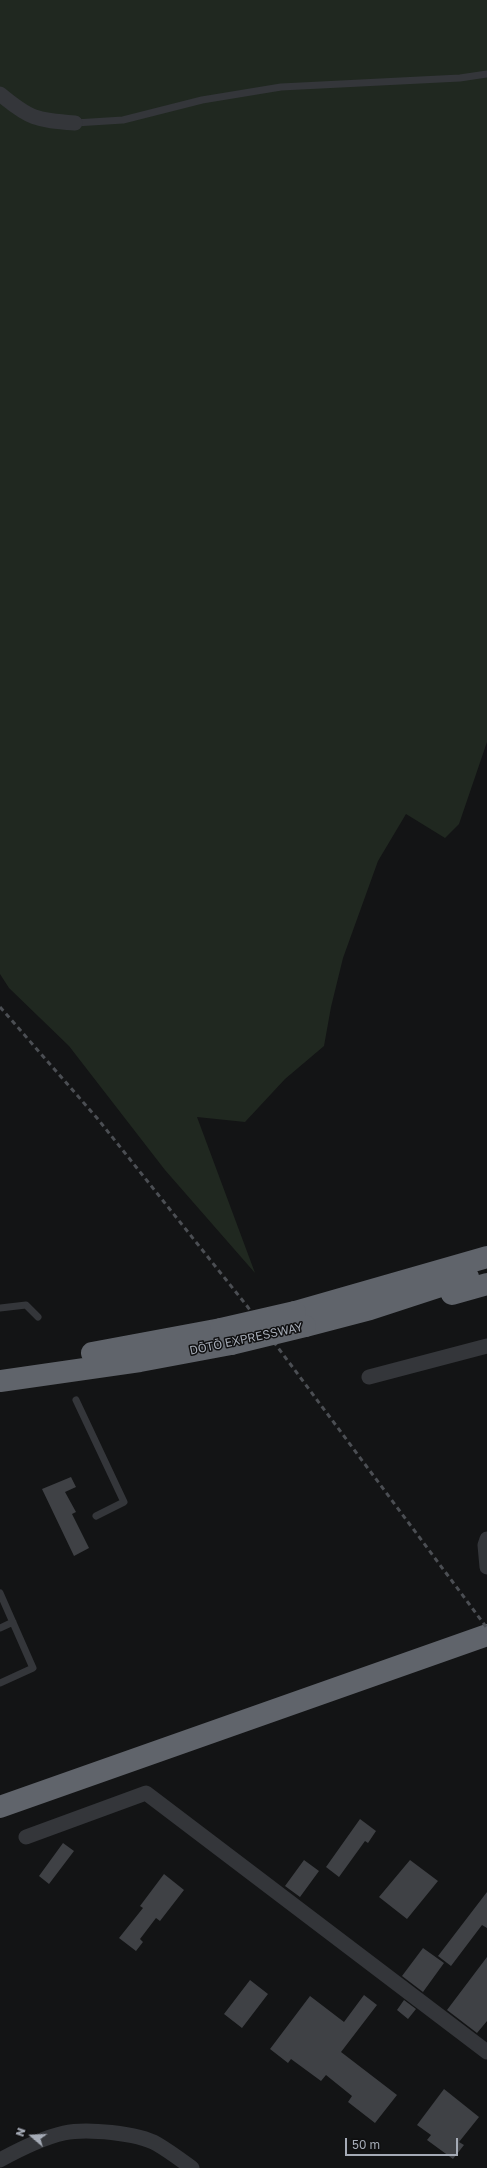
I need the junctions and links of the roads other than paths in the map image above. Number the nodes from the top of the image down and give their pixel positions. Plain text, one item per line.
1 (487, 74) edge
2 (0, 94) edge
3 (75, 123) joint
4 (487, 1257) edge
5 (487, 1271) edge
6 (487, 1284) edge
7 (0, 1308) edge
8 (370, 1309) junction
9 (38, 1317) dead end
10 (300, 1319) junction
11 (226, 1336) junction
12 (487, 1346) edge
13 (0, 1368) edge
14 (369, 1377) dead end
15 (0, 1381) edge
16 (76, 1400) dead end
17 (96, 1516) dead end
18 (487, 1539) edge
19 (487, 1567) edge
20 (0, 1593) edge
21 (13, 1622) junction
22 (0, 1628) edge
23 (485, 1641) edge
24 (0, 1682) edge
25 (0, 1807) edge
26 (0, 1816) edge
27 (26, 1837) dead end
28 (487, 2052) edge
29 (0, 2160) edge
30 (192, 2168) edge

1 - 3 lane
2 - 3 street
4 - 10 highway, DŌTŌ EXPRESSWAY
5 - 8 highway, DŌTŌ EXPRESSWAY
6 - 8 highway
7 - 9 lane
8 - 10 highway, DŌTŌ EXPRESSWAY
10 - 11 highway, DŌTŌ EXPRESSWAY, bridge
11 - 13 highway, DŌTŌ EXPRESSWAY
11 - 15 highway, DŌTŌ EXPRESSWAY
12 - 14 street
16 - 17 lane
18 - 19 street
20 - 21 lane
21 - 22 lane
21 - 24 lane
23 - 25 highway
23 - 26 highway
27 - 28 street
29 - 30 street

